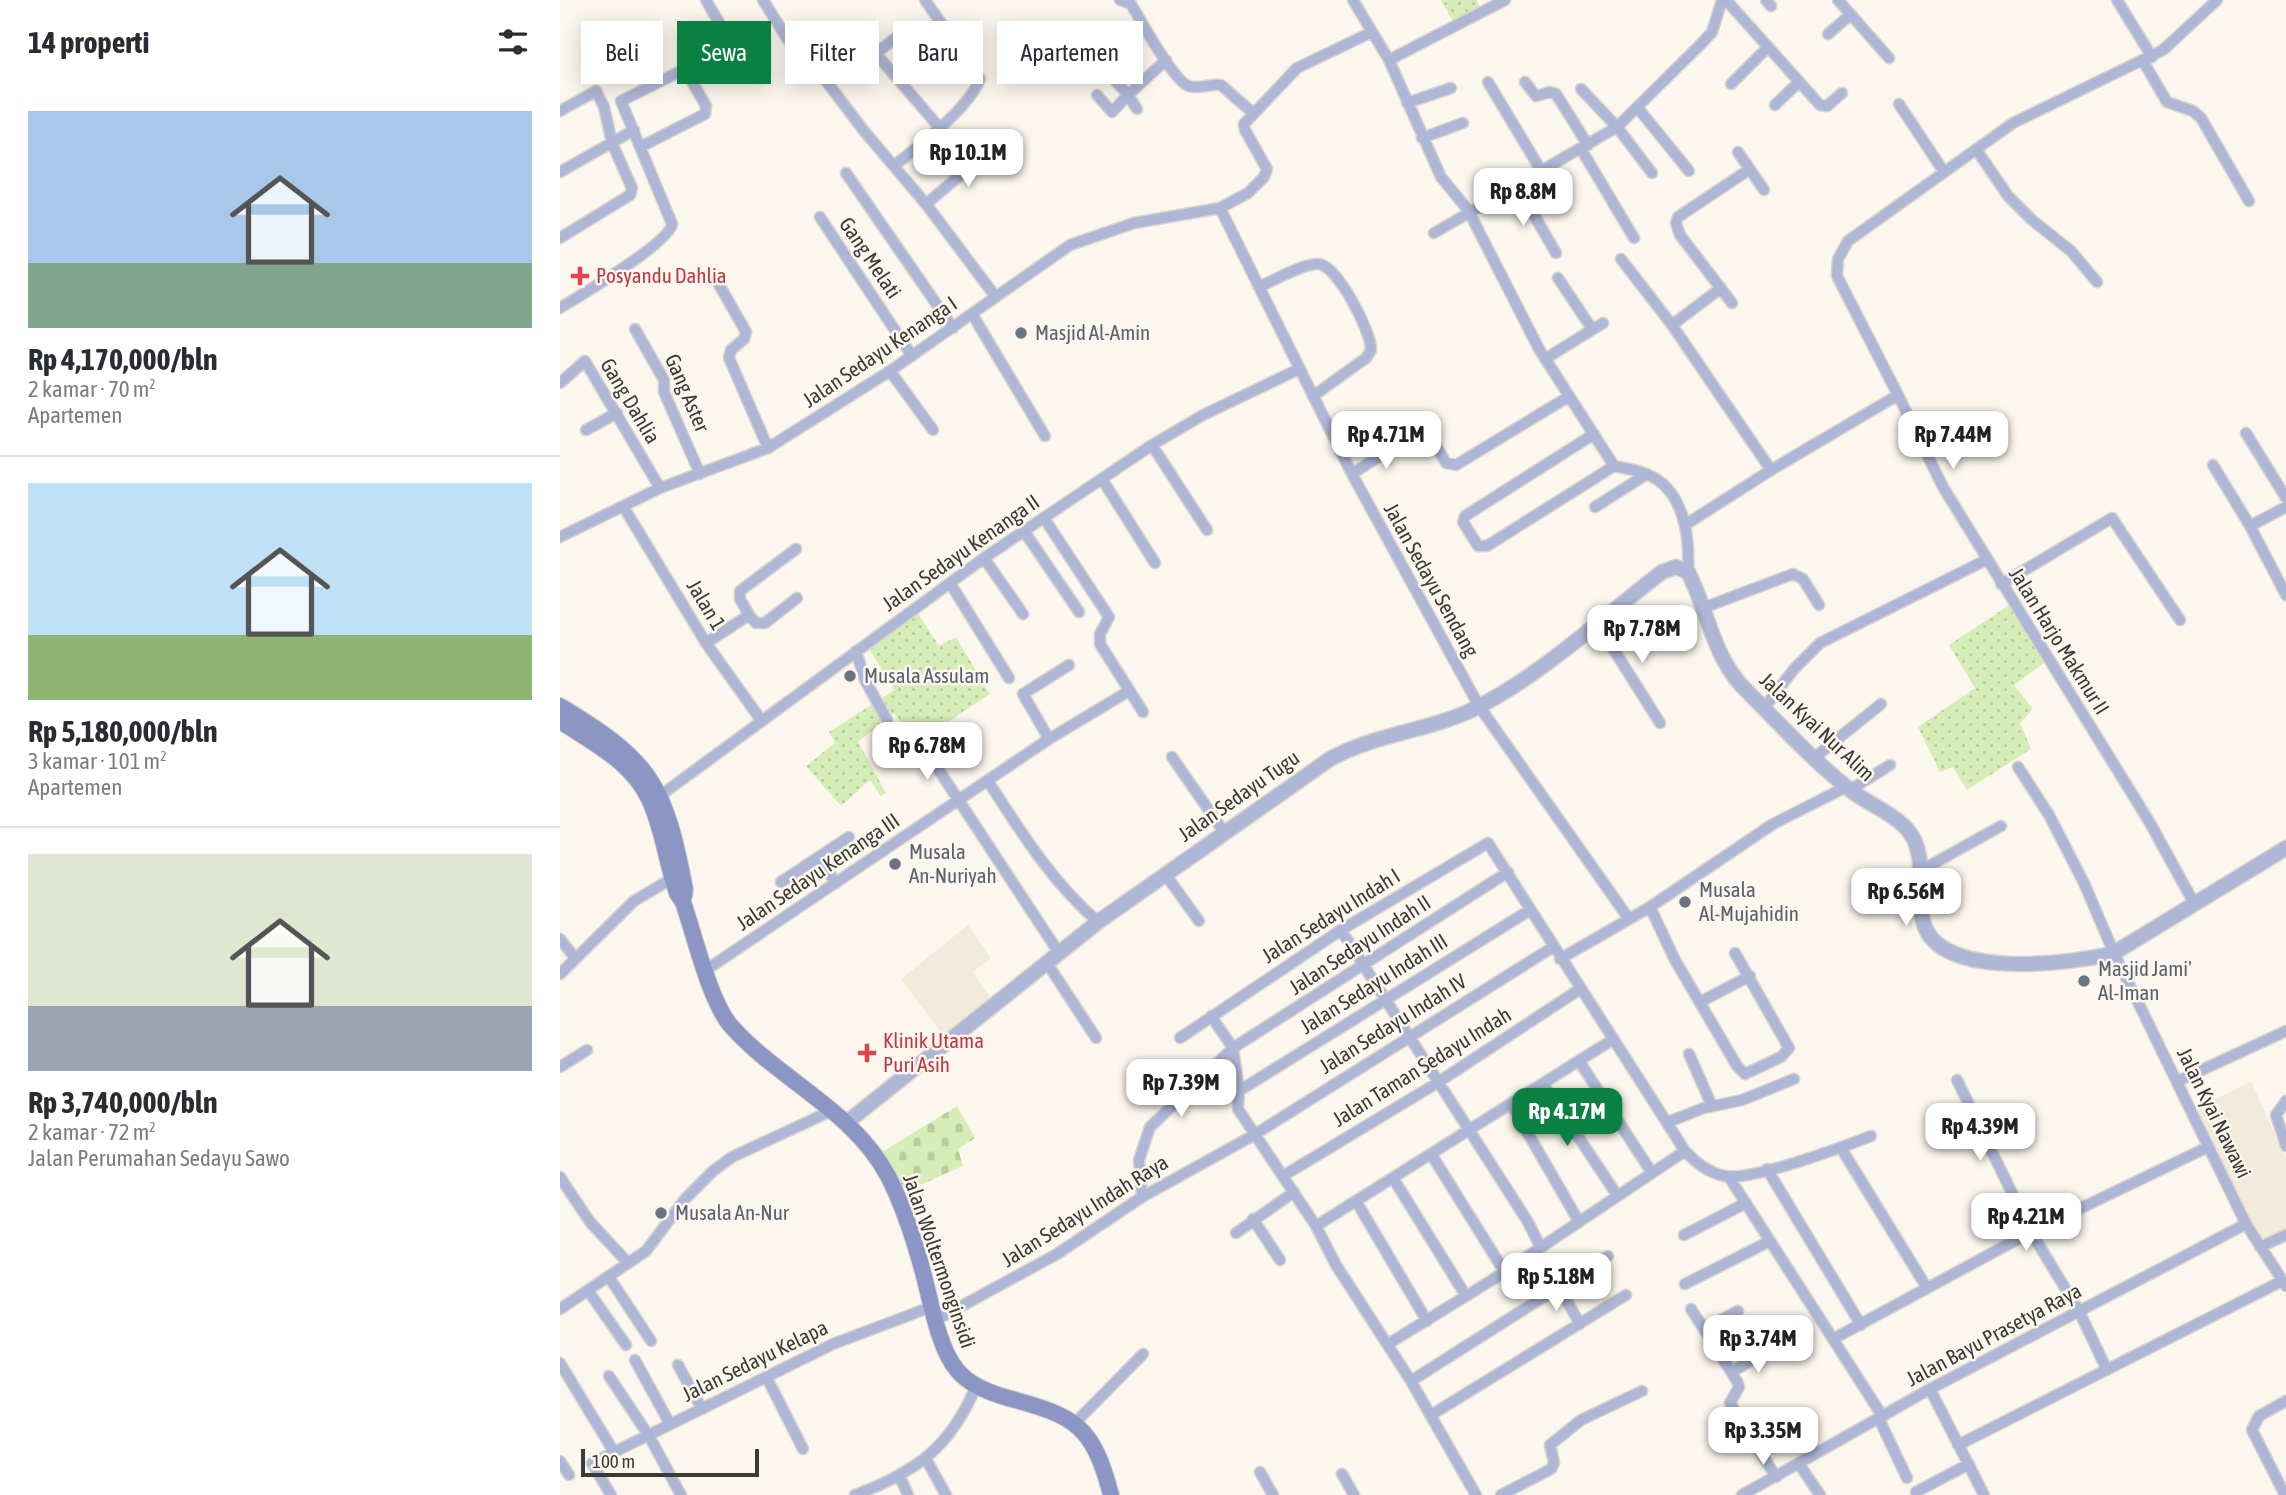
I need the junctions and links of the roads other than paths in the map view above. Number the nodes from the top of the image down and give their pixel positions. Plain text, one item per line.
1 (706, 0) edge
2 (763, 0) edge
3 (925, 0) edge
4 (1120, 0) edge
5 (1353, 0) edge
6 (1505, 0) edge
7 (1724, 0) edge
8 (1838, 0) edge
9 (2117, 0) edge
10 (2217, 0) edge
11 (1850, 15) junction
12 (719, 21) edge
13 (1372, 32) junction
14 (1828, 34) dead end
15 (893, 40) edge
16 (1768, 47) junction
17 (1889, 58) dead end
18 (2147, 59) junction
19 (1166, 60) junction
20 (1389, 60) junction
21 (893, 73) edge
22 (1488, 82) dead end
23 (1525, 82) dead end
24 (1799, 82) junction
25 (902, 84) edge
26 (1118, 84) edge
27 (1731, 84) dead end
28 (1451, 88) dead end
29 (1581, 89) dead end
30 (1842, 93) dead end
31 (1097, 95) dead end
32 (1128, 95) junction
33 (1407, 103) junction
34 (1899, 104) dead end
35 (1775, 105) dead end
36 (1637, 107) junction
37 (1137, 109) dead end
38 (560, 111) edge
39 (1253, 113) junction
40 (1463, 123) dead end
41 (939, 127) junction
42 (1616, 127) junction
43 (635, 130) junction
44 (1422, 138) junction
45 (612, 143) junction
46 (642, 146) junction
47 (1585, 147) junction
48 (1976, 149) junction
49 (989, 151) dead end
50 (1738, 152) dead end
51 (895, 165) junction
52 (1750, 169) junction
53 (560, 172) edge
54 (1542, 172) junction
55 (1689, 172) dead end
56 (1944, 172) junction
57 (846, 173) dead end
58 (1651, 173) dead end
59 (1517, 186) junction
60 (1764, 190) dead end
61 (2249, 201) dead end
62 (926, 204) junction
63 (1220, 208) junction
64 (1468, 210) junction
65 (820, 217) dead end
66 (1434, 233) dead end
67 (560, 238) edge
68 (1633, 238) dead end
69 (1556, 253) dead end
70 (1621, 259) dead end
71 (713, 274) dead end
72 (1558, 278) dead end
73 (2097, 282) dead end
74 (1261, 286) junction
75 (1721, 288) junction
76 (996, 296) junction
77 (1732, 303) dead end
78 (560, 308) edge
79 (972, 314) junction
80 (1603, 323) dead end
81 (1672, 325) junction
82 (953, 328) junction
83 (635, 329) dead end
84 (1592, 329) junction
85 (912, 356) junction
86 (1545, 359) junction
87 (1299, 369) junction
88 (890, 371) junction
89 (560, 383) edge
90 (1898, 395) junction
91 (1313, 396) junction
92 (1568, 397) junction
93 (617, 413) junction
94 (1425, 426) dead end
95 (586, 430) dead end
96 (933, 430) dead end
97 (2246, 433) dead end
98 (1594, 434) junction
99 (1045, 436) dead end
100 (1403, 441) dead end
101 (1152, 445) junction
102 (768, 448) junction
103 (2213, 465) dead end
104 (1614, 466) junction
105 (1771, 470) junction
106 (700, 474) junction
107 (1352, 474) junction
108 (1647, 474) junction
109 (1102, 479) junction
110 (660, 488) junction
111 (2286, 498) edge
112 (623, 506) junction
113 (1595, 507) dead end
114 (2286, 507) edge
115 (1044, 518) junction
116 (1685, 525) junction
117 (2250, 526) junction
118 (1207, 530) dead end
119 (1024, 531) junction
120 (560, 537) edge
121 (796, 549) dead end
122 (984, 558) junction
123 (1986, 559) junction
124 (1155, 563) dead end
125 (1688, 572) junction
126 (950, 583) junction
127 (2001, 584) junction
128 (2286, 595) edge
129 (797, 598) dead end
130 (1819, 605) dead end
131 (1703, 608) junction
132 (1079, 612) dead end
133 (1023, 614) dead end
134 (749, 615) junction
135 (2180, 620) dead end
136 (1597, 623) junction
137 (706, 643) junction
138 (856, 651) junction
139 (1069, 665) dead end
140 (1009, 678) dead end
141 (1129, 691) junction
142 (1881, 704) dead end
143 (560, 706) edge
144 (1479, 706) junction
145 (1764, 708) junction
146 (1143, 712) dead end
147 (887, 719) dead end
148 (761, 720) junction
149 (565, 721) edge
150 (1660, 723) dead end
151 (1049, 739) junction
152 (923, 746) dead end
153 (1172, 757) dead end
154 (1814, 758) junction
155 (1891, 765) dead end
156 (635, 767) junction
157 (2018, 767) dead end
158 (988, 781) junction
159 (1848, 789) junction
160 (661, 795) junction
161 (958, 800) junction
162 (662, 818) junction
163 (2001, 826) dead end
164 (1224, 832) junction
165 (849, 837) dead end
166 (2286, 848) edge
167 (819, 858) junction
168 (1920, 871) junction
169 (1508, 872) junction
170 (1165, 874) junction
171 (677, 876) junction
172 (781, 882) dead end
173 (836, 883) junction
174 (2195, 905) junction
175 (1650, 907) junction
176 (1530, 910) junction
177 (1629, 919) junction
178 (1199, 921) dead end
179 (1098, 922) junction
180 (1341, 930) junction
181 (560, 939) edge
182 (1553, 947) junction
183 (1735, 953) dead end
184 (2114, 953) junction
185 (575, 958) junction
186 (1053, 958) junction
187 (1560, 959) junction
188 (1363, 967) junction
189 (706, 970) junction
190 (560, 974) edge
191 (1750, 976) junction
192 (1580, 989) junction
193 (1384, 1001) junction
194 (1700, 1002) junction
195 (1211, 1016) junction
196 (2286, 1031) edge
197 (1408, 1035) junction
198 (1096, 1038) dead end
199 (1180, 1038) dead end
200 (1612, 1040) junction
201 (1233, 1048) junction
202 (587, 1050) dead end
203 (1689, 1054) dead end
204 (1579, 1061) junction
205 (560, 1067) edge
206 (1794, 1079) dead end
207 (1957, 1080) dead end
208 (2178, 1081) junction
209 (1437, 1083) junction
210 (1544, 1084) junction
211 (1239, 1091) junction
212 (2286, 1101) edge
213 (1511, 1104) junction
214 (1712, 1106) junction
215 (831, 1111) junction
216 (1668, 1122) junction
217 (846, 1123) junction
218 (1468, 1132) junction
219 (1254, 1135) junction
220 (1871, 1136) dead end
221 (2286, 1146) edge
222 (2208, 1147) junction
223 (1841, 1148) junction
224 (1685, 1151) junction
225 (1431, 1154) junction
226 (1768, 1169) junction
227 (1653, 1172) junction
228 (1283, 1176) junction
229 (560, 1177) edge
230 (1729, 1177) junction
231 (1393, 1178) junction
232 (1294, 1192) junction
233 (1617, 1195) junction
234 (1142, 1197) junction
235 (1356, 1201) junction
236 (1746, 1203) junction
237 (1253, 1219) junction
238 (1578, 1220) junction
239 (2246, 1224) junction
240 (1316, 1226) junction
241 (2031, 1232) junction
242 (1236, 1233) dead end
243 (1684, 1235) dead end
244 (2286, 1235) edge
245 (1768, 1242) junction
246 (1540, 1246) junction
247 (2260, 1247) junction
248 (1608, 1256) dead end
249 (1280, 1260) dead end
250 (628, 1263) junction
251 (1504, 1271) junction
252 (608, 1277) junction
253 (2284, 1283) edge
254 (1685, 1284) dead end
255 (1559, 1287) junction
256 (1927, 1288) junction
257 (589, 1292) junction
258 (1626, 1295) dead end
259 (1466, 1296) junction
260 (560, 1309) edge
261 (1691, 1309) dead end
262 (1738, 1311) dead end
263 (2079, 1311) junction
264 (933, 1313) junction
265 (1427, 1321) junction
266 (1580, 1324) junction
267 (1861, 1325) junction
268 (1704, 1329) junction
269 (1833, 1339) junction
270 (651, 1341) dead end
271 (1388, 1344) junction
272 (626, 1345) dead end
273 (1767, 1351) dead end
274 (1143, 1354) dead end
275 (635, 1360) dead end
276 (560, 1363) edge
277 (678, 1365) dead end
278 (2107, 1370) junction
279 (1732, 1372) junction
280 (609, 1376) dead end
281 (766, 1378) junction
282 (1411, 1381) junction
283 (976, 1386) junction
284 (1930, 1389) junction
285 (1642, 1391) dead end
286 (2286, 1401) edge
287 (702, 1409) junction
288 (1431, 1415) junction
289 (1881, 1418) junction
290 (1075, 1423) junction
291 (670, 1424) junction
292 (649, 1436) junction
293 (1958, 1445) junction
294 (803, 1449) dead end
295 (614, 1452) junction
296 (926, 1459) junction
297 (560, 1461) edge
298 (1799, 1464) junction
299 (1969, 1464) junction
300 (1260, 1472) dead end
301 (1342, 1474) dead end
302 (569, 1475) dead end
303 (900, 1477) junction
304 (1776, 1477) junction
305 (1907, 1478) dead end
306 (873, 1492) edge
307 (1916, 1492) dead end
308 (611, 1495) edge
309 (681, 1495) edge
310 (855, 1495) edge
311 (908, 1495) edge
312 (946, 1495) edge
313 (1111, 1495) edge
314 (1273, 1495) edge
315 (1354, 1495) edge
316 (1476, 1495) edge
317 (1501, 1495) edge
318 (1742, 1495) edge
319 (1820, 1495) edge
320 (1984, 1495) edge
321 (2285, 1495) edge

1 - 12 street
2 - 51 street
3 - 41 street
4 - 19 street
5 - 13 street
6 - 20 street
7 - 16 street
7 - 36 street
8 - 11 street
9 - 18 street
10 - 18 street
11 - 14 street
11 - 17 street
13 - 20 street
13 - 39 street
15 - 21 street
16 - 24 street
16 - 27 street
18 - 48 street
18 - 61 street
19 - 32 street
19 - 39 street
20 - 33 street
22 - 54 street
23 - 47 street
24 - 30 street
24 - 35 street
25 - 41 street
26 - 32 street
28 - 33 street
29 - 42 street
31 - 32 street
32 - 37 street
33 - 44 street
34 - 56 street
36 - 42 street
36 - 55 street
38 - 45 street
39 - 63 street, Jalan Sedayu Kenanga I
40 - 44 street
41 - 51 street
42 - 47 street
42 - 58 street
43 - 45 street
43 - 46 street
43 - 46 street
44 - 64 street
45 - 53 street
45 - 67 street
46 - 78 street
47 - 54 street
47 - 68 street
48 - 56 street
48 - 73 street
49 - 62 street
50 - 52 street
51 - 62 street
52 - 60 street
52 - 75 street
54 - 59 street
56 - 90 street
57 - 82 street
59 - 64 street
59 - 69 street
62 - 76 street
63 - 74 street, Jalan Sedayu Sendang
63 - 76 street, Jalan Sedayu Kenanga I
64 - 66 street
64 - 86 street
65 - 85 street, Gang Melati
70 - 81 street
71 - 102 street
72 - 84 street
74 - 87 street, Jalan Sedayu Sendang
74 - 91 street
75 - 77 street
75 - 81 street
76 - 79 street, Jalan Sedayu Kenanga I
79 - 82 street, Jalan Sedayu Kenanga I
79 - 99 street
80 - 84 street
81 - 105 street
82 - 85 street, Jalan Sedayu Kenanga I
83 - 106 street, Gang Aster
84 - 86 street
85 - 88 street, Jalan Sedayu Kenanga I
86 - 92 street
87 - 91 street, Jalan Sedayu Sendang
87 - 101 street, Jalan Sedayu Kenanga II
88 - 96 street
88 - 102 street, Jalan Sedayu Kenanga I
89 - 93 street, Gang Dahlia
90 - 105 street
90 - 123 street
91 - 107 street, Jalan Sedayu Sendang
92 - 94 street
92 - 98 street
93 - 95 street
93 - 110 street, Gang Dahlia
97 - 111 street
98 - 104 street
98 - 104 street
100 - 107 street
101 - 109 street, Jalan Sedayu Kenanga II
101 - 118 street
102 - 106 street, Jalan Sedayu Kenanga I
103 - 117 street
104 - 108 street, Jalan Kyai Nur Alim
105 - 116 street
106 - 110 street, Jalan Sedayu Kenanga I
107 - 144 street, Jalan Sedayu Sendang
108 - 113 street
108 - 116 street, Jalan Kyai Nur Alim
109 - 115 street, Jalan Sedayu Kenanga II
109 - 124 street
110 - 112 street, Jalan Sedayu Kenanga I
112 - 120 street, Jalan Sedayu Kenanga I
112 - 137 street, Jalan 1
114 - 117 street
115 - 119 street, Jalan Sedayu Kenanga II
115 - 141 street
116 - 125 street, Jalan Kyai Nur Alim
117 - 128 street
119 - 122 street, Jalan Sedayu Kenanga II
119 - 132 street
121 - 134 street
122 - 126 street, Jalan Sedayu Kenanga II
122 - 133 street
123 - 127 street, Jalan Harjo Makmur II
123 - 145 street, Jalan Harjo Makmur II
125 - 131 street, Jalan Kyai Nur Alim
125 - 136 street, Jalan Sedayu Tugu
126 - 138 street, Jalan Sedayu Kenanga II
126 - 140 street
127 - 135 street
127 - 174 street, Jalan Harjo Makmur II
129 - 134 street
130 - 131 street
131 - 145 street, Jalan Kyai Nur Alim
134 - 137 street
136 - 144 street, Jalan Sedayu Tugu
136 - 150 street
137 - 148 street, Jalan 1
138 - 147 street
138 - 148 street, Jalan Sedayu Kenanga II
139 - 151 street
141 - 146 street
141 - 151 street, Jalan Sedayu Kenanga III
142 - 154 street
143 - 149 main road, Jalan Woltermonginsidi
144 - 164 street, Jalan Sedayu Tugu
144 - 177 street, Jalan Sedayu Sendang
145 - 154 street, Jalan Kyai Nur Alim
148 - 160 street, Jalan Sedayu Kenanga II
149 - 156 main road, Jalan Woltermonginsidi
151 - 158 street, Jalan Sedayu Kenanga III
152 - 161 street
153 - 164 street
154 - 159 street, Jalan Kyai Nur Alim
155 - 159 street
156 - 160 main road, Jalan Woltermonginsidi
156 - 162 main road, Jalan Woltermonginsidi
157 - 184 street, Jalan Kyai Nawawi
158 - 161 street, Jalan Sedayu Kenanga III
158 - 179 street
159 - 168 street, Jalan Kyai Nur Alim
159 - 175 street
160 - 162 main road, Jalan Woltermonginsidi
161 - 173 street, Jalan Sedayu Kenanga III
161 - 186 street
162 - 171 main road, Jalan Woltermonginsidi
163 - 168 street
164 - 170 street, Jalan Sedayu Tugu
165 - 167 street
166 - 174 street, Jalan Kyai Nur Alim
167 - 172 street
167 - 173 street
168 - 184 street, Jalan Kyai Nur Alim
169 - 176 street
169 - 180 street, Jalan Sedayu Indah I
169 - 188 street, Jalan Sedayu Indah II
170 - 178 street
170 - 179 street, Jalan Sedayu Tugu
171 - 185 street
171 - 189 main road, Jalan Woltermonginsidi
173 - 189 street, Jalan Sedayu Kenanga III
174 - 184 street, Jalan Kyai Nur Alim
175 - 177 street
175 - 194 street
176 - 182 street
176 - 193 street, Jalan Sedayu Indah III
177 - 187 street
179 - 186 street, Jalan Sedayu Tugu
180 - 188 street
180 - 195 street, Jalan Sedayu Indah I
181 - 185 street
182 - 187 street
182 - 197 street, Jalan Sedayu Indah IV
183 - 191 street
184 - 208 street, Jalan Kyai Nawawi
185 - 190 street
186 - 198 street
186 - 217 street, Jalan Sedayu Tugu
187 - 192 street
188 - 193 street
188 - 201 street, Jalan Sedayu Indah II
189 - 215 main road, Jalan Woltermonginsidi
191 - 194 street
191 - 194 street
192 - 200 street
192 - 209 street, Jalan Taman Sedayu Indah
193 - 197 street
193 - 211 street, Jalan Sedayu Indah III
195 - 199 street, Jalan Sedayu Indah I
195 - 201 street
196 - 208 street
197 - 209 street
197 - 219 street, Jalan Sedayu Indah IV
200 - 204 street
200 - 216 street
201 - 211 street
201 - 234 street, Jalan Sedayu Indah II
202 - 205 street
203 - 214 street
204 - 210 street
204 - 227 street
206 - 214 street
207 - 241 street
208 - 222 street, Jalan Kyai Nawawi
209 - 218 street
209 - 228 street, Jalan Taman Sedayu Indah
210 - 213 street
210 - 233 street
211 - 219 street
212 - 221 street
213 - 218 street
213 - 238 street
214 - 216 street
215 - 217 main road, Jalan Woltermonginsidi
215 - 250 street
216 - 224 street
217 - 264 main road, Jalan Woltermonginsidi
218 - 225 street
218 - 246 street
219 - 228 street
219 - 234 street, Jalan Sedayu Indah Raya
220 - 223 street
222 - 239 street, Jalan Kyai Nawawi
222 - 241 street
223 - 226 street
223 - 256 street
224 - 227 street
224 - 230 street
225 - 231 street
225 - 251 street
226 - 230 street
226 - 267 street
227 - 233 street
228 - 232 street
229 - 250 street
230 - 236 street
231 - 235 street
231 - 259 street
232 - 237 street
232 - 240 street
233 - 238 street
234 - 264 street, Jalan Sedayu Indah Raya
235 - 240 street
235 - 265 street
236 - 243 street
236 - 245 street
237 - 242 street
237 - 249 street
238 - 246 street
239 - 247 street, Jalan Kyai Nawawi
239 - 263 street, Jalan Bayu Prasetya Raya
240 - 271 street
241 - 256 street
241 - 263 street
244 - 247 street
245 - 254 street
245 - 269 street
246 - 251 street
247 - 253 street, Jalan Kyai Nawawi
248 - 255 street
250 - 252 street
251 - 259 street
252 - 257 street
252 - 270 street
253 - 278 street
255 - 266 street
255 - 282 street
256 - 267 street
257 - 260 street
257 - 272 street
258 - 266 street
259 - 265 street
261 - 268 street
262 - 268 street
263 - 278 street
263 - 284 street, Jalan Bayu Prasetya Raya
264 - 281 street, Jalan Sedayu Kelapa
264 - 283 main road, Jalan Woltermonginsidi
265 - 271 street
266 - 288 street
267 - 269 street
268 - 279 street
269 - 289 street
271 - 282 street
273 - 279 street
274 - 290 street
275 - 291 street
276 - 295 street
277 - 287 street
278 - 293 street
279 - 304 street
280 - 292 street
281 - 287 street, Jalan Sedayu Kelapa
281 - 294 street
282 - 288 street
283 - 290 main road, Jalan Woltermonginsidi
283 - 296 street
284 - 289 street, Jalan Bayu Prasetya Raya
284 - 293 street
285 - 317 street
286 - 321 street
287 - 291 street, Jalan Sedayu Kelapa
288 - 316 street
289 - 298 street, Jalan Bayu Prasetya Raya
289 - 305 street
290 - 313 main road, Jalan Woltermonginsidi
291 - 292 street, Jalan Sedayu Kelapa
292 - 295 street, Jalan Sedayu Kelapa
292 - 309 street
293 - 299 street
295 - 308 street, Jalan Sedayu Kelapa
296 - 303 street
296 - 312 street
297 - 302 street
298 - 304 street, Jalan Bayu Prasetya Raya
298 - 319 street
299 - 307 street
299 - 320 street
300 - 314 street
301 - 315 street
303 - 306 street
303 - 311 street
304 - 318 street, Jalan Bayu Prasetya Raya
306 - 310 street

